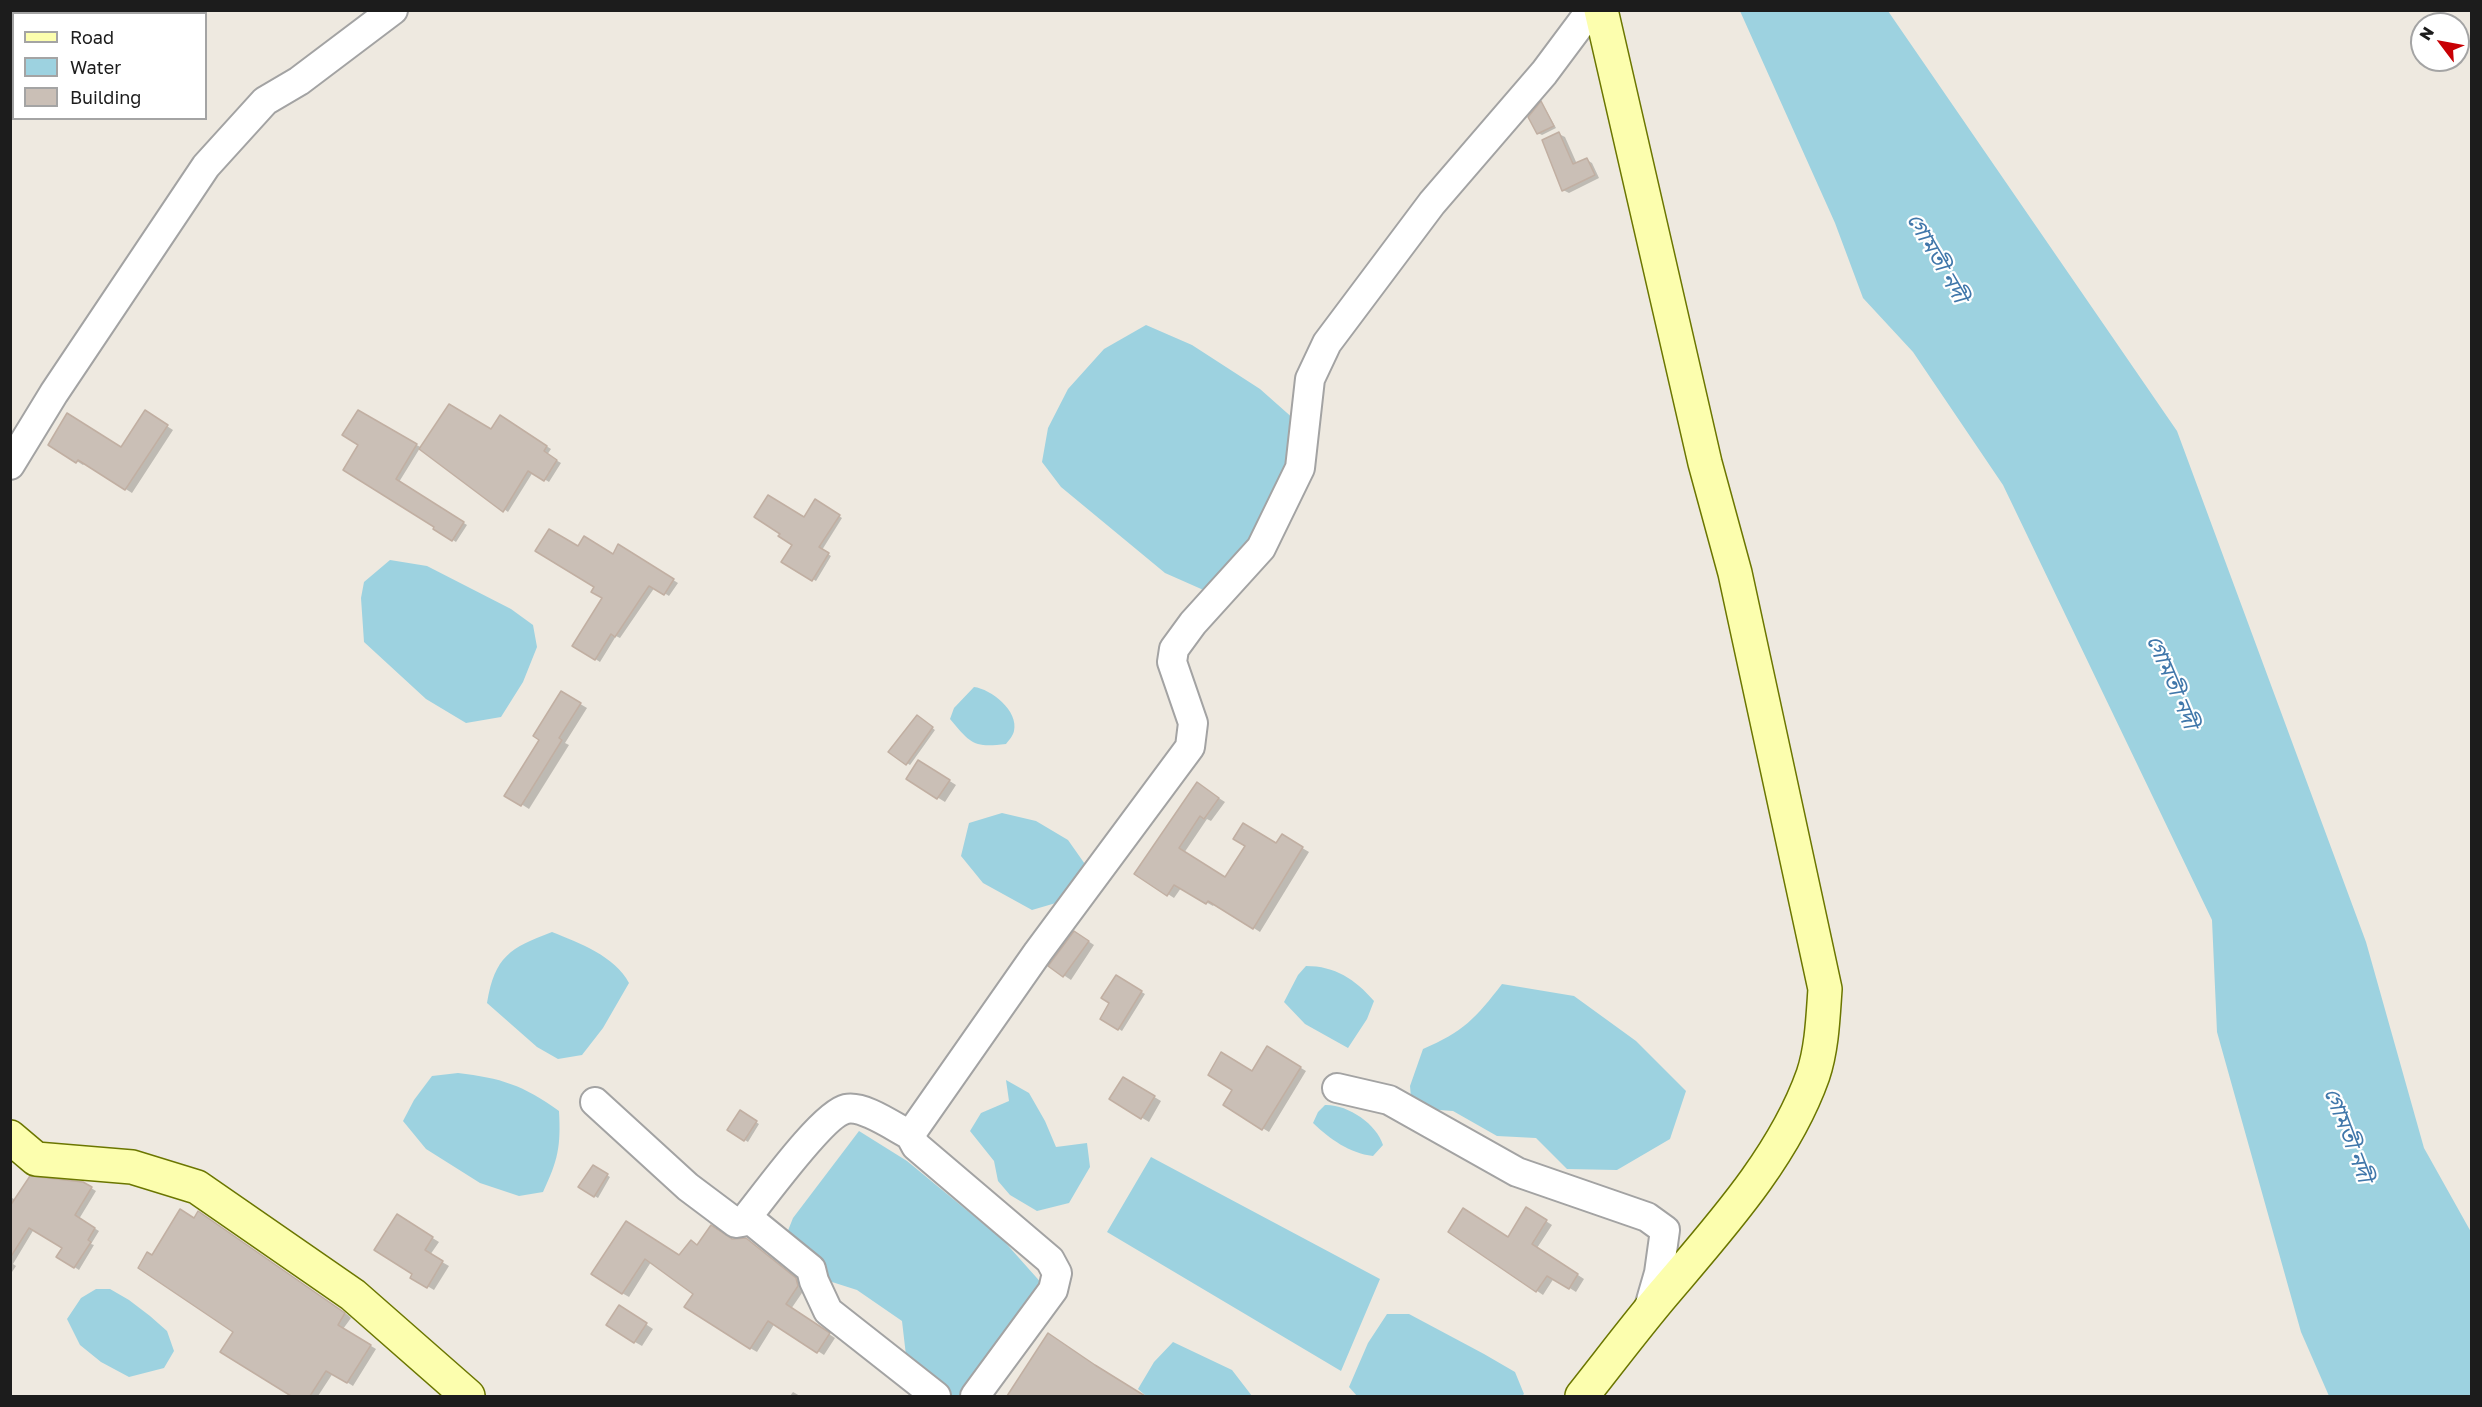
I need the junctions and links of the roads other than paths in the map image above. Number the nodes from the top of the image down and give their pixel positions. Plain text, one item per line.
1 (393, 10) edge
2 (1590, 10) edge
3 (1601, 10) edge
4 (10, 465) edge
5 (1337, 1088) dead end
6 (595, 1102) dead end
7 (910, 1135) junction
8 (10, 1137) edge
9 (747, 1217) junction
10 (1647, 1313) junction
11 (468, 1396) edge
12 (936, 1396) edge
13 (975, 1396) edge
14 (1582, 1396) edge

1 - 4 street
2 - 7 street
3 - 10 street
5 - 10 street
6 - 9 street
7 - 9 street
7 - 13 street
8 - 11 street
9 - 12 street
10 - 14 street

